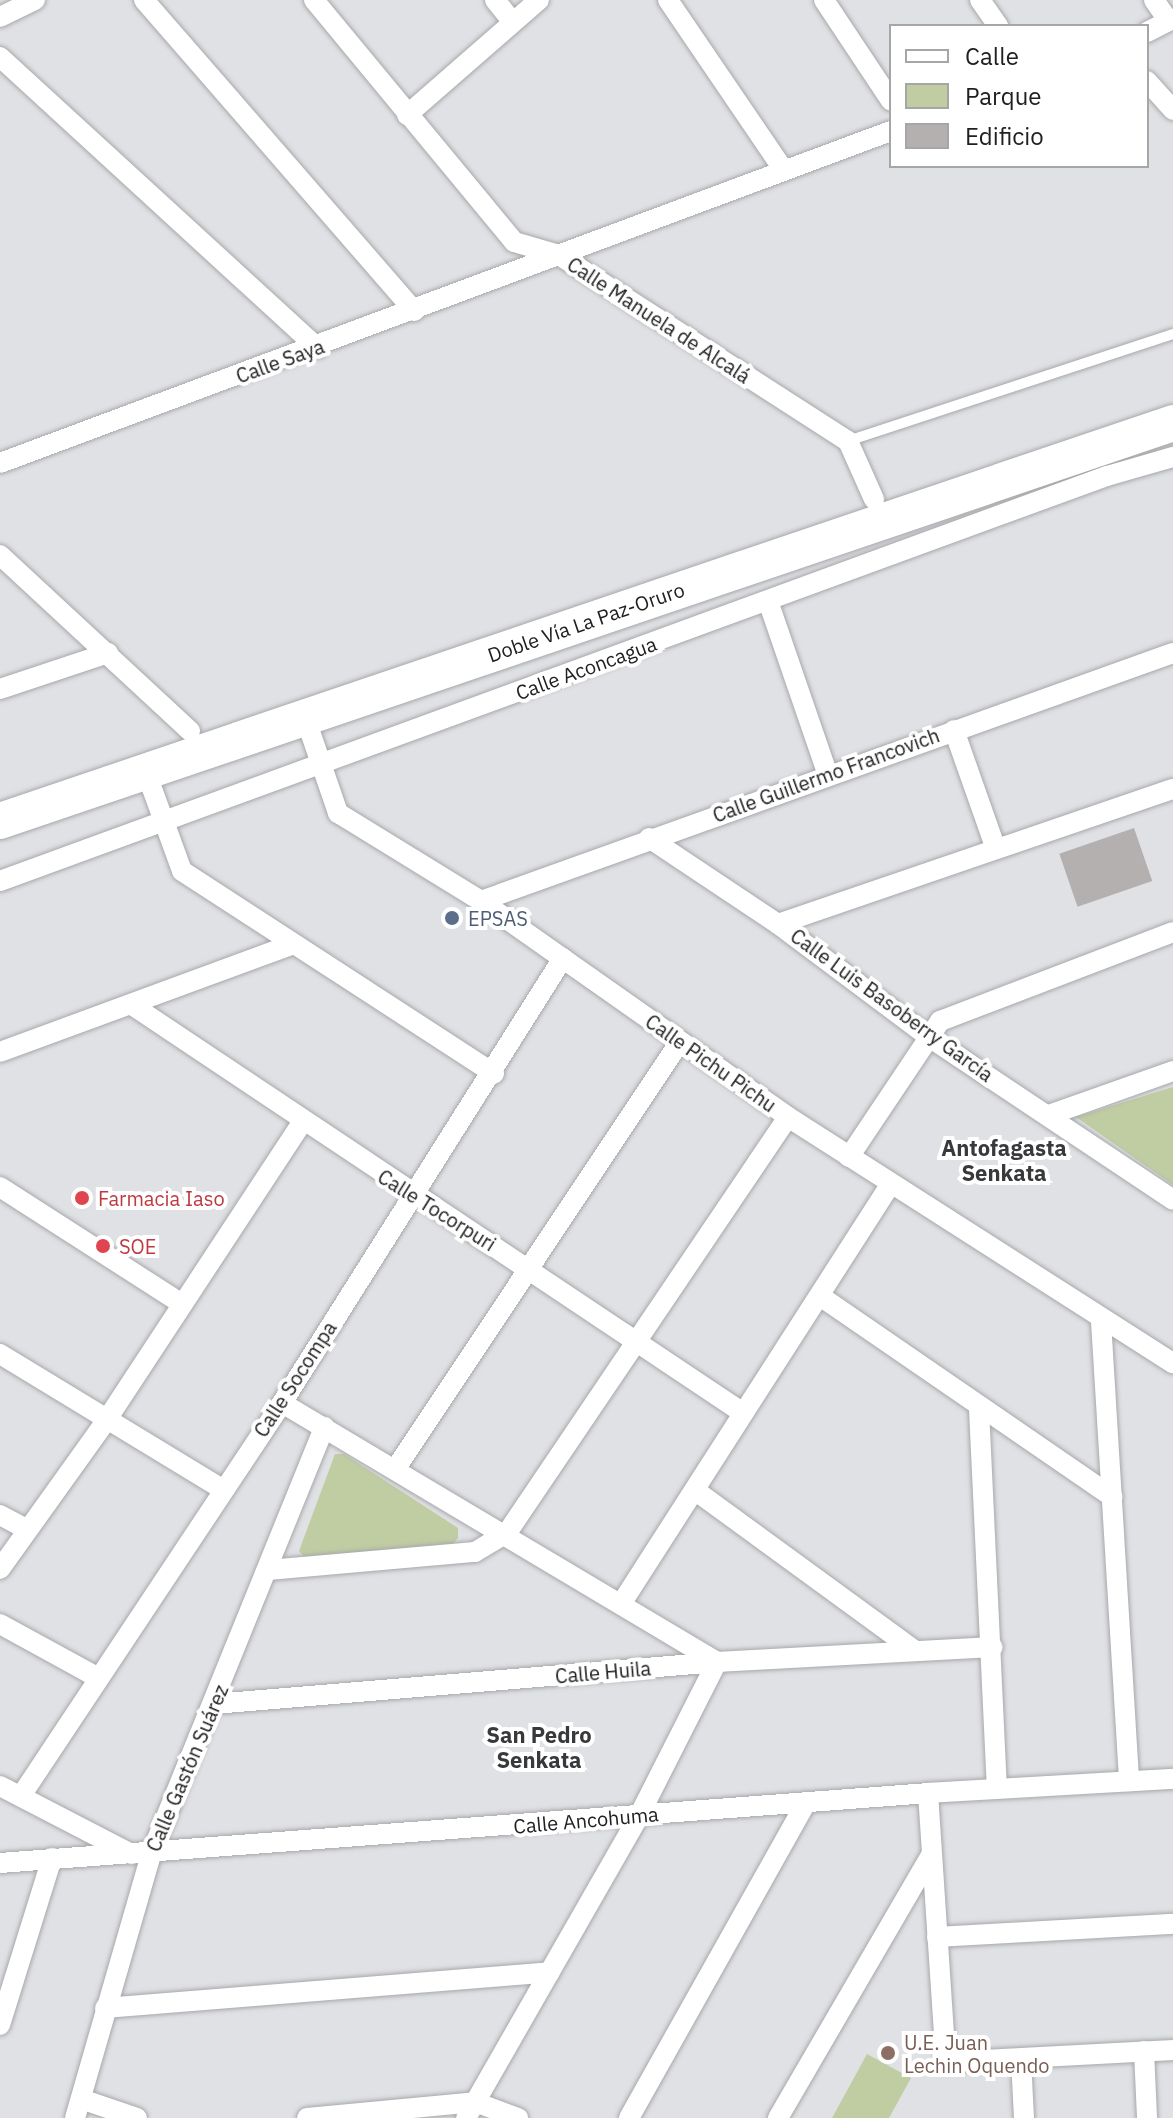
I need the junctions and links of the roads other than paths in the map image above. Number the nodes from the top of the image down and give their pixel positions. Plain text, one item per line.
1 (35, 0) edge
2 (144, 0) edge
3 (314, 0) edge
4 (495, 0) edge
5 (539, 0) edge
6 (668, 0) edge
7 (824, 0) edge
8 (980, 0) edge
9 (1154, 0) edge
10 (0, 17) edge
11 (1170, 20) edge
12 (513, 22) junction
13 (997, 24) edge
14 (1149, 31) edge
15 (0, 57) edge
16 (1149, 83) edge
17 (889, 98) edge
18 (1173, 110) edge
19 (407, 115) junction
20 (889, 132) edge
21 (783, 169) junction
22 (559, 255) junction
23 (414, 311) junction
24 (1173, 334) edge
25 (318, 348) junction
26 (1173, 398) edge
27 (1173, 423) edge
28 (848, 441) junction
29 (1173, 457) edge
30 (0, 463) edge
31 (874, 499) junction
32 (0, 555) edge
33 (768, 601) junction
34 (108, 653) junction
35 (1173, 653) edge
36 (0, 689) edge
37 (305, 717) junction
38 (954, 730) junction
39 (190, 731) junction
40 (322, 764) junction
41 (146, 772) junction
42 (828, 775) junction
43 (1173, 789) edge
44 (0, 795) edge
45 (0, 821) edge
46 (162, 823) junction
47 (649, 838) junction
48 (996, 849) junction
49 (0, 881) edge
50 (481, 901) junction
51 (778, 924) junction
52 (1173, 932) edge
53 (291, 945) junction
54 (563, 958) junction
55 (132, 1005) junction
56 (929, 1037) junction
57 (679, 1043) junction
58 (0, 1052) edge
59 (1173, 1071) edge
60 (494, 1074) junction
61 (1049, 1115) junction
62 (788, 1117) junction
63 (302, 1123) junction
64 (849, 1157) junction
65 (891, 1184) junction
66 (0, 1187) edge
67 (412, 1195) junction
68 (1173, 1200) edge
69 (530, 1268) junction
70 (820, 1296) junction
71 (181, 1303) junction
72 (1101, 1321) junction
73 (637, 1341) junction
74 (0, 1354) edge
75 (1173, 1363) edge
76 (282, 1403) junction
77 (979, 1409) junction
78 (743, 1413) junction
79 (106, 1421) junction
80 (324, 1427) junction
81 (396, 1468) junction
82 (222, 1489) junction
83 (696, 1491) junction
84 (1113, 1497) junction
85 (0, 1515) edge
86 (26, 1529) junction
87 (507, 1533) junction
88 (0, 1569) edge
89 (268, 1570) junction
90 (621, 1604) junction
91 (0, 1624) edge
92 (993, 1647) junction
93 (913, 1649) junction
94 (717, 1662) junction
95 (97, 1677) junction
96 (214, 1704) junction
97 (1173, 1779) edge
98 (1129, 1781) junction
99 (0, 1786) edge
100 (997, 1788) junction
101 (928, 1793) junction
102 (21, 1796) junction
103 (806, 1802) junction
104 (639, 1816) junction
105 (143, 1855) junction
106 (931, 1855) junction
107 (52, 1858) junction
108 (0, 1863) edge
109 (1173, 1924) edge
110 (937, 1937) junction
111 (550, 1972) junction
112 (105, 2008) junction
113 (0, 2025) edge
114 (1173, 2050) edge
115 (1144, 2051) junction
116 (1021, 2059) junction
117 (78, 2108) edge
118 (471, 2110) edge
119 (137, 2118) edge
120 (307, 2118) edge
121 (518, 2118) edge
122 (629, 2118) edge
123 (778, 2118) edge
124 (1024, 2118) edge
125 (1147, 2118) edge

1 - 10 street
2 - 23 street
3 - 19 street, Calle Manuela de Alcalá
4 - 12 street
5 - 12 street
6 - 21 street
7 - 17 street
8 - 13 street
9 - 11 street
11 - 14 street
12 - 19 street
15 - 25 street
16 - 18 street
19 - 22 street, Calle Manuela de Alcalá
20 - 21 street, Calle Saya
21 - 22 street, Calle Saya
22 - 23 street, Calle Saya
22 - 28 street, Calle Manuela de Alcalá
23 - 25 street, Calle Saya
24 - 28 lane
25 - 30 street, Calle Saya
26 - 31 highway, Doble Vía La Paz-Oruro
27 - 37 highway, Doble Vía La Paz-Oruro
28 - 31 street
29 - 33 street, Calle Aconcagua
31 - 39 highway, Doble Vía La Paz-Oruro
32 - 34 street
33 - 40 street, Calle Aconcagua
33 - 42 street
34 - 36 street
34 - 39 street
35 - 38 street, Calle Guillermo Francovich
37 - 40 street, Calle Pichu Pichu
37 - 41 highway, Doble Vía La Paz-Oruro
38 - 42 street, Calle Guillermo Francovich
38 - 48 street
39 - 44 highway, Doble Vía La Paz-Oruro
40 - 46 street, Calle Aconcagua
40 - 50 street, Calle Pichu Pichu
41 - 45 highway, Doble Vía La Paz-Oruro
41 - 46 street
42 - 47 street, Calle Guillermo Francovich
43 - 48 street
46 - 49 street, Calle Aconcagua
46 - 53 street
47 - 50 street, Calle Guillermo Francovich
47 - 51 street, Calle Luis Basoberry García
48 - 51 street
50 - 54 street, Calle Pichu Pichu
51 - 56 street, Calle Luis Basoberry García
52 - 56 street
53 - 55 street
53 - 60 street
54 - 57 street, Calle Pichu Pichu
54 - 60 street, Calle Socompa
55 - 58 street
55 - 63 street, Calle Tocorpuri
56 - 61 street, Calle Luis Basoberry García
56 - 64 street
57 - 62 street, Calle Pichu Pichu
57 - 69 street
59 - 61 street
60 - 67 street, Calle Socompa
61 - 68 street, Calle Luis Basoberry García
62 - 64 street, Calle Pichu Pichu
62 - 73 street
63 - 67 street, Calle Tocorpuri
63 - 71 street
64 - 65 street, Calle Pichu Pichu
65 - 70 street
65 - 72 street, Calle Pichu Pichu
66 - 71 street
67 - 69 street, Calle Tocorpuri
67 - 76 street, Calle Socompa
69 - 73 street, Calle Tocorpuri
69 - 81 street
70 - 77 street
70 - 78 street
71 - 79 street
72 - 75 street, Calle Pichu Pichu
72 - 84 street
73 - 78 street, Calle Tocorpuri
73 - 87 street
74 - 79 street
76 - 80 street
76 - 82 street, Calle Socompa
77 - 84 street
77 - 92 street
78 - 83 street
79 - 82 street
79 - 86 street
80 - 81 street
80 - 89 street, Calle Gastón Suárez
81 - 87 street
82 - 95 street, Calle Socompa
83 - 90 street
83 - 93 street
84 - 98 street
85 - 86 street
86 - 88 street
87 - 89 street
87 - 90 street
89 - 96 street, Calle Gastón Suárez
90 - 94 street
91 - 95 street
92 - 93 street, Calle Huila
92 - 100 street
93 - 94 street, Calle Huila
94 - 96 street, Calle Huila
94 - 104 street
95 - 102 street, Calle Socompa
96 - 105 street, Calle Gastón Suárez
97 - 98 street, Calle Ancohuma
98 - 100 street, Calle Ancohuma
99 - 102 street
100 - 101 street, Calle Ancohuma
101 - 103 street, Calle Ancohuma
101 - 106 street
102 - 105 street
103 - 104 street, Calle Ancohuma
103 - 122 street
104 - 105 street, Calle Ancohuma
104 - 111 street
105 - 107 street, Calle Ancohuma
105 - 112 street, Calle Gastón Suárez
106 - 110 street
106 - 123 street
107 - 108 street, Calle Ancohuma
107 - 113 street
109 - 110 street
110 - 116 street
111 - 112 street
111 - 118 street
112 - 117 street, Calle Gastón Suárez
114 - 115 street
115 - 116 street
115 - 125 street
116 - 124 street
117 - 119 street
118 - 120 street
118 - 121 street

